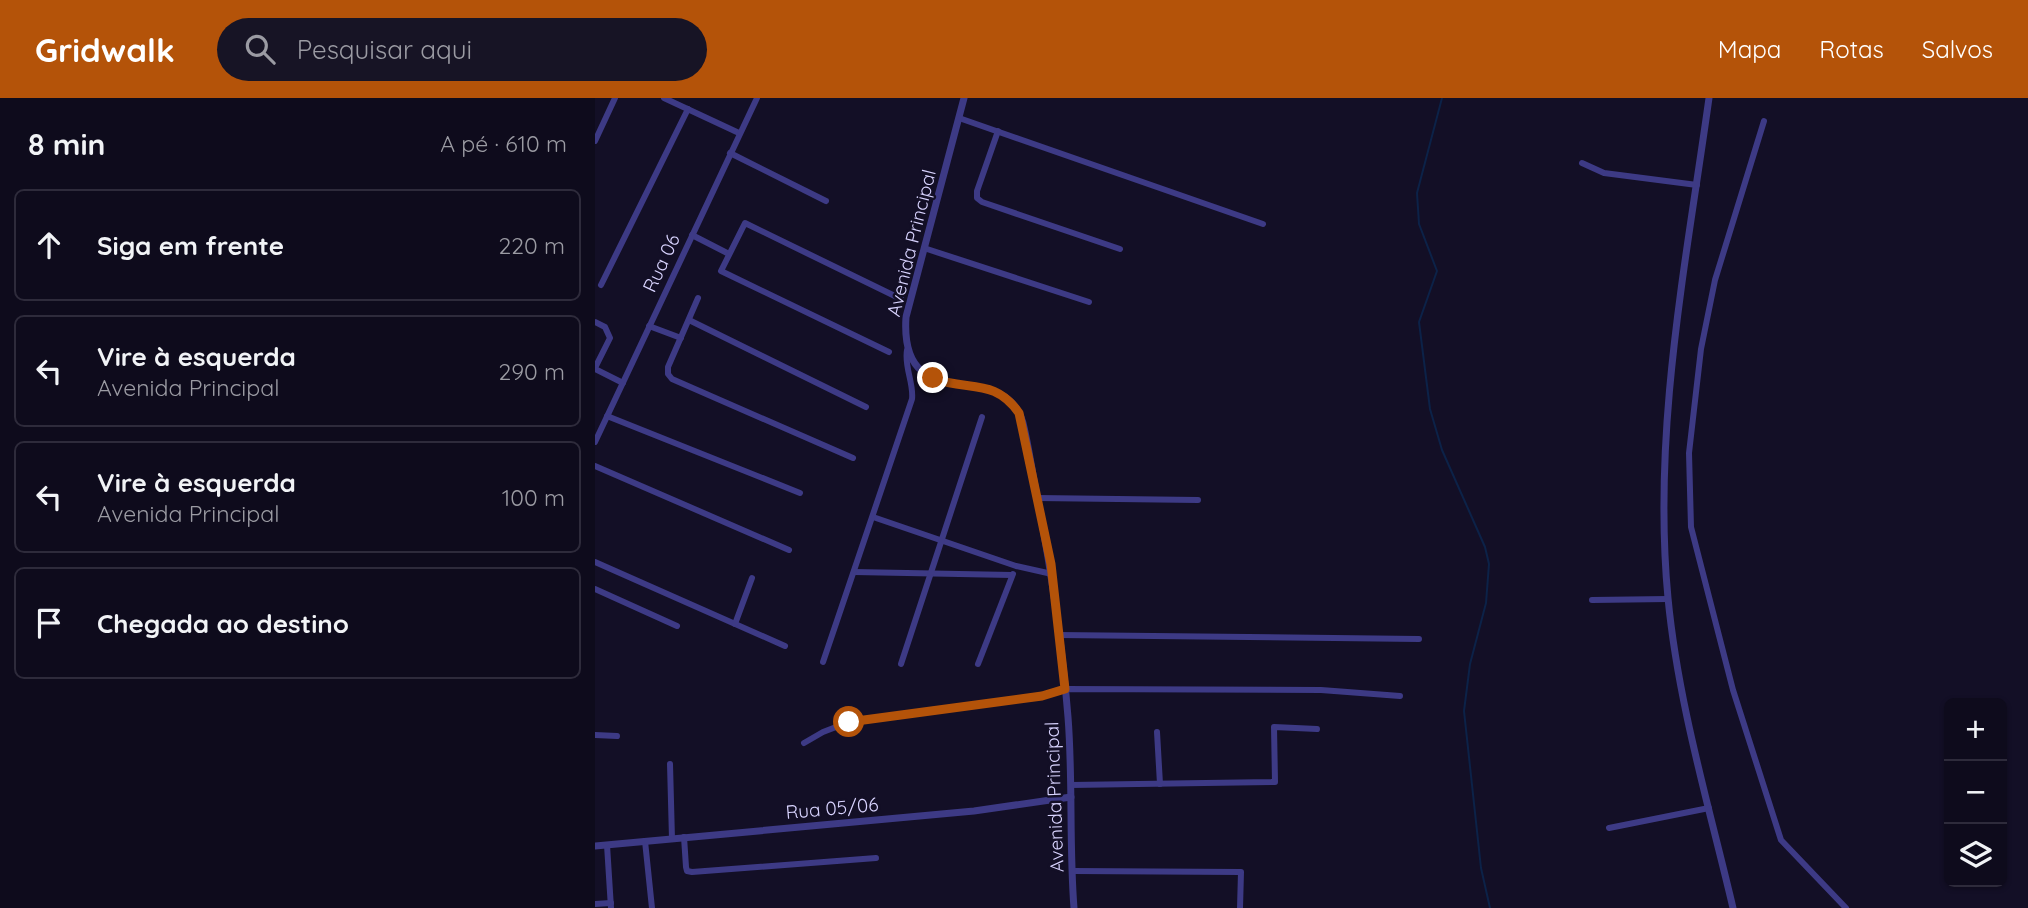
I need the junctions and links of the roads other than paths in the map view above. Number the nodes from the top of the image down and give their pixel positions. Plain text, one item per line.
1 (615, 98) edge
2 (664, 98) edge
3 (964, 98) edge
4 (1709, 98) edge
5 (755, 99) edge
6 (688, 109) junction
7 (959, 118) junction
8 (1765, 121) dead end
9 (998, 131) junction
10 (739, 133) junction
11 (595, 141) edge
12 (730, 153) junction
13 (1582, 163) dead end
14 (1697, 185) junction
15 (826, 201) dead end
16 (1263, 224) dead end
17 (692, 234) junction
18 (924, 248) junction
19 (1120, 249) dead end
20 (729, 254) junction
21 (601, 285) dead end
22 (698, 298) dead end
23 (901, 299) dead end
24 (1089, 302) dead end
25 (689, 320) junction
26 (595, 323) edge
27 (649, 326) junction
28 (681, 338) junction
29 (907, 350) junction
30 (889, 352) dead end
31 (595, 368) edge
32 (623, 383) junction
33 (866, 407) dead end
34 (607, 415) junction
35 (982, 417) dead end
36 (595, 442) edge
37 (853, 458) dead end
38 (595, 466) edge
39 (800, 493) dead end
40 (1037, 498) junction
41 (1198, 500) dead end
42 (873, 517) junction
43 (942, 540) junction
44 (789, 550) dead end
45 (595, 562) edge
46 (1016, 566) junction
47 (854, 572) junction
48 (931, 574) junction
49 (1052, 574) junction
50 (1012, 575) junction
51 (752, 578) dead end
52 (595, 589) edge
53 (1668, 599) junction
54 (1592, 600) dead end
55 (735, 624) junction
56 (677, 626) dead end
57 (1058, 635) junction
58 (1419, 639) dead end
59 (785, 646) dead end
60 (823, 662) dead end
61 (901, 664) dead end
62 (978, 664) dead end
63 (1065, 689) junction
64 (1400, 696) dead end
65 (1317, 729) dead end
66 (1157, 732) dead end
67 (595, 735) edge
68 (617, 736) dead end
69 (804, 743) dead end
70 (670, 764) dead end
71 (1160, 784) junction
72 (1071, 786) junction
73 (1071, 797) junction
74 (1709, 808) junction
75 (1609, 828) dead end
76 (684, 838) junction
77 (672, 839) junction
78 (645, 841) junction
79 (607, 845) junction
80 (595, 846) edge
81 (876, 858) dead end
82 (1073, 871) junction
83 (595, 904) edge
84 (611, 906) edge
85 (652, 908) edge
86 (1074, 908) edge
87 (1240, 908) edge
88 (1733, 908) edge
89 (1846, 908) edge

1 - 11 street
2 - 6 street
3 - 7 street, Avenida Principal
4 - 14 street
5 - 10 street, Rua 06
6 - 10 street
6 - 21 street
7 - 9 street
7 - 18 street, Avenida Principal
8 - 89 street
9 - 16 street
9 - 19 street
10 - 12 street, Rua 06
12 - 15 street
12 - 17 street, Rua 06
13 - 14 street
14 - 53 street
17 - 20 street
17 - 27 street, Rua 06
18 - 24 street
18 - 29 street, Avenida Principal
20 - 23 street
20 - 30 street
22 - 25 street
25 - 28 street
25 - 33 street
26 - 31 street
27 - 28 street
27 - 32 street, Rua 06
28 - 37 street
29 - 40 street, Avenida Principal
29 - 42 street
31 - 32 street
32 - 34 street, Rua 06
34 - 36 street, Rua 06
34 - 39 street
35 - 43 street
38 - 44 street
40 - 41 street
40 - 49 street, Avenida Principal
42 - 43 street
42 - 47 street
43 - 46 street
43 - 48 street
45 - 55 street
46 - 49 street
46 - 50 street
47 - 48 street
47 - 60 street
48 - 50 street
48 - 61 street
49 - 57 street, Avenida Principal
50 - 62 street
51 - 55 street
52 - 56 street
53 - 54 street
53 - 74 street
55 - 59 street
57 - 58 street
57 - 63 street, Avenida Principal
63 - 64 street
63 - 69 street
63 - 72 street, Avenida Principal
65 - 71 street
66 - 71 street
67 - 68 street
70 - 77 street
71 - 72 street
72 - 73 street, Avenida Principal
73 - 76 street, Rua 05/06
73 - 82 street, Avenida Principal
74 - 75 street
74 - 88 street
76 - 77 street, Rua 05/06
76 - 81 street
77 - 78 street, Rua 05/06
78 - 79 street, Rua 05/06
78 - 85 street
79 - 80 street, Rua 05/06
79 - 84 street
82 - 86 street, Avenida Principal
82 - 87 street
83 - 84 street

